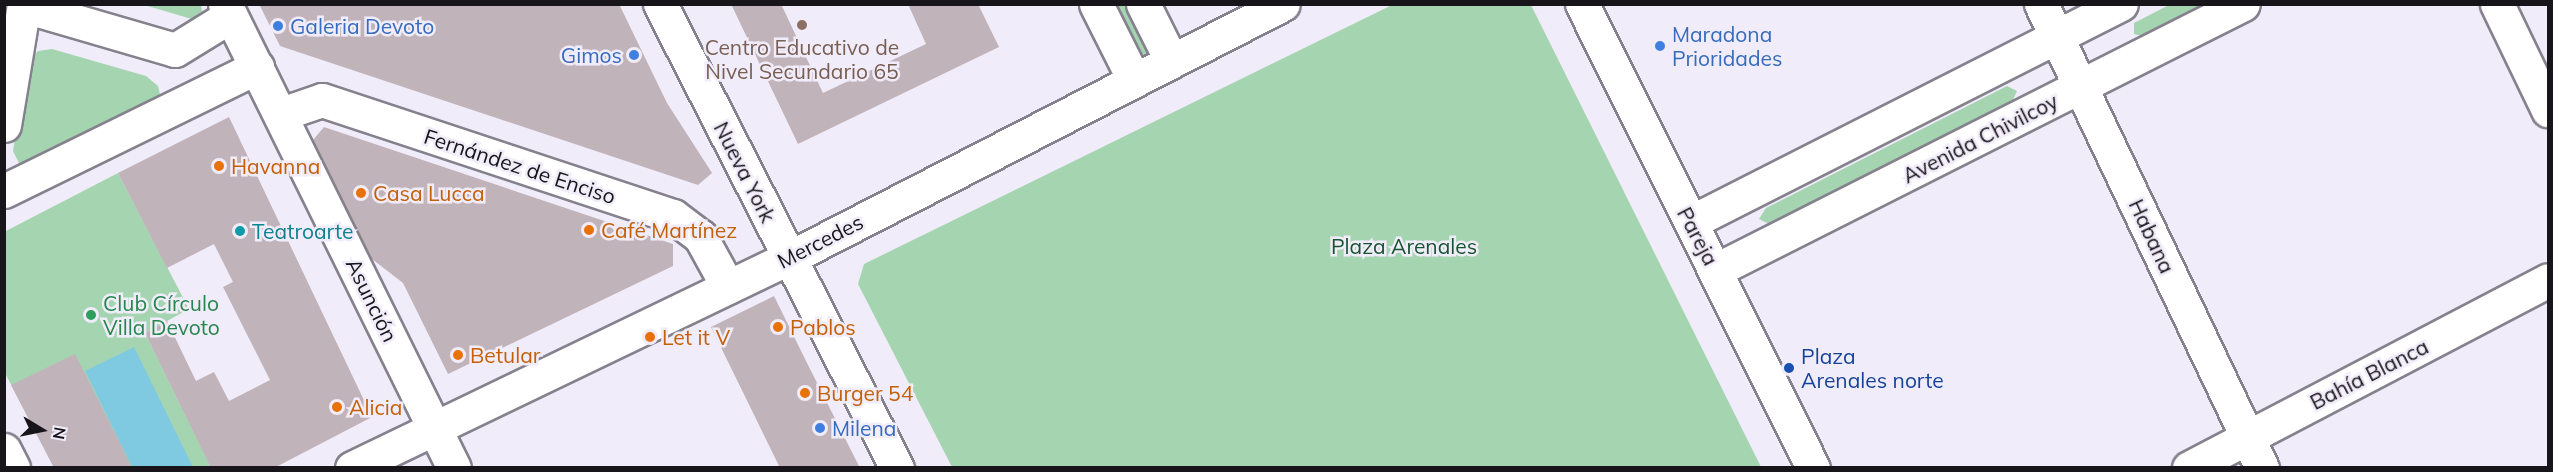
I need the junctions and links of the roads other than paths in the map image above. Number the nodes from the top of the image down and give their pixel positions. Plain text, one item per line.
1 (660, 4) edge
2 (1096, 4) edge
3 (1143, 4) edge
4 (1283, 4) edge
5 (1582, 4) edge
6 (2041, 4) edge
7 (2121, 4) edge
8 (2243, 4) edge
9 (2497, 4) edge
10 (24, 5) edge
11 (228, 10) edge
12 (2056, 36) junction
13 (1171, 60) junction
14 (257, 67) junction
15 (1133, 78) junction
16 (2082, 86) junction
17 (2548, 110) edge
18 (280, 114) junction
19 (4, 125) edge
20 (4, 191) edge
21 (1691, 222) junction
22 (789, 258) junction
23 (1716, 270) junction
24 (2548, 280) edge
25 (728, 287) junction
26 (433, 427) junction
27 (2246, 438) junction
28 (4, 450) edge
29 (13, 468) edge
30 (352, 468) edge
31 (454, 468) edge
32 (897, 468) edge
33 (1813, 468) edge
34 (2188, 468) edge
35 (2262, 468) edge

1 - 22 street, Nueva York
2 - 15 street
3 - 13 street
4 - 13 street, Mercedes
5 - 21 street, Pareja
6 - 12 street, Habana
7 - 12 street
8 - 16 street, Avenida Chivilcoy
9 - 17 street
10 - 11 street
10 - 19 street
11 - 14 street, Asunción
12 - 16 street, Habana
12 - 21 street
13 - 15 street, Mercedes
14 - 18 street, Asunción
14 - 20 street
15 - 22 street, Mercedes
16 - 23 street, Avenida Chivilcoy
16 - 27 street, Habana
18 - 25 street, Fernández de Enciso
18 - 26 street, Asunción
21 - 23 street, Pareja
22 - 25 street, Mercedes
22 - 32 street, Nueva York
23 - 33 street, Pareja
24 - 27 street, Bahía Blanca
25 - 26 street, Mercedes
26 - 30 street, Mercedes
26 - 31 street, Asunción
27 - 34 street, Bahía Blanca
27 - 35 street, Habana
28 - 29 street

